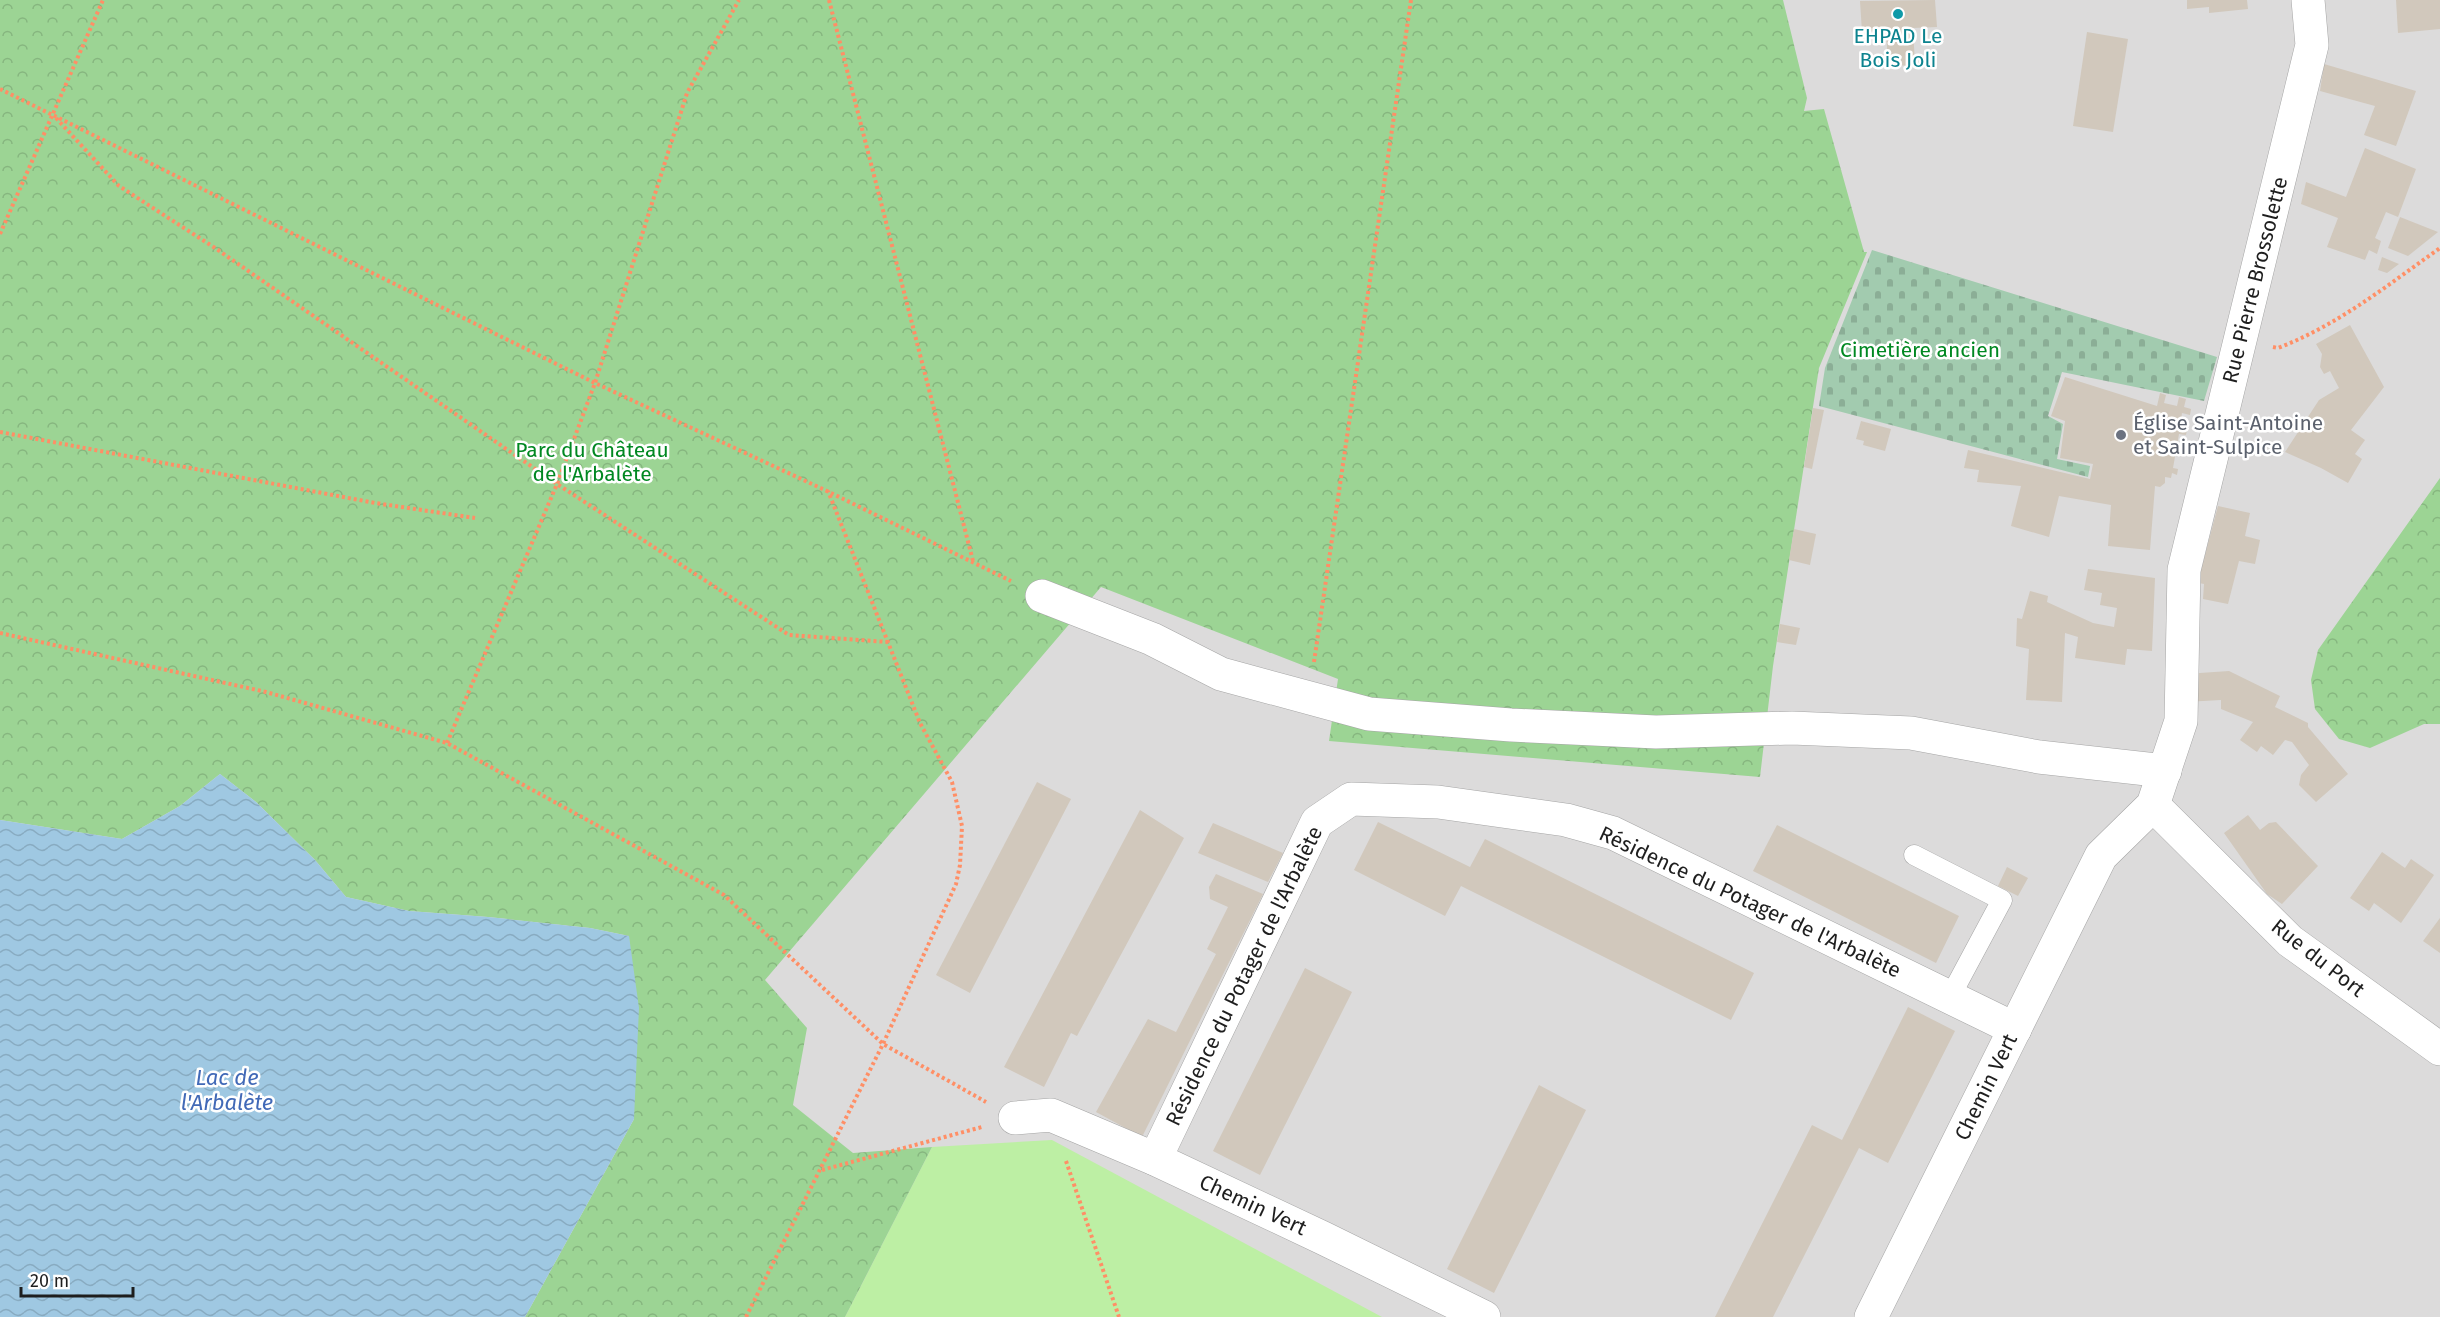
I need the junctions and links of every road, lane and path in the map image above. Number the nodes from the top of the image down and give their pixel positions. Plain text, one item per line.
1 (103, 0) edge
2 (739, 0) edge
3 (829, 0) edge
4 (1412, 0) edge
5 (2308, 0) edge
6 (0, 89) edge
7 (53, 115) junction
8 (0, 234) edge
9 (2440, 249) edge
10 (2240, 340) junction
11 (595, 383) junction
12 (0, 432) edge
13 (557, 484) junction
14 (828, 491) junction
15 (475, 518) dead end
16 (973, 562) junction
17 (1042, 596) joint
18 (0, 633) edge
19 (888, 642) junction
20 (1309, 698) junction
21 (447, 743) junction
22 (2165, 771) junction
23 (2153, 806) junction
24 (1914, 855) dead end
25 (2101, 856) joint
26 (1950, 998) junction
27 (2015, 1029) junction
28 (884, 1044) junction
29 (2440, 1049) edge
30 (1051, 1115) junction
31 (1015, 1118) junction
32 (1155, 1159) junction
33 (822, 1170) junction
34 (746, 1317) edge
35 (1119, 1317) edge
36 (1484, 1317) edge
37 (1871, 1317) edge

1 - 7 path
2 - 11 path
3 - 16 path
4 - 20 path
5 - 10 street, Rue Pierre Brossolette
6 - 7 path
7 - 8 path
7 - 11 path
7 - 13 path
9 - 10 path
10 - 22 street, Rue Pierre Brossolette
11 - 13 path
11 - 14 path
12 - 15 path
13 - 19 path
13 - 21 path
14 - 16 path
14 - 19 path
16 - 17 path
17 - 20 street
18 - 21 path
19 - 28 path
20 - 22 street
21 - 28 path
22 - 23 street, Rue Pierre Brossolette
23 - 25 street, Rue Pierre Brossolette
23 - 29 street, Rue du Port
24 - 26 lane
25 - 27 street, Chemin Vert
26 - 27 street, Résidence du Potager de l'Arbalète
26 - 32 street, Résidence du Potager de l'Arbalète
27 - 37 street, Chemin Vert
28 - 31 path
28 - 33 path
30 - 31 street, Chemin Vert
30 - 32 street, Chemin Vert
30 - 35 path
31 - 33 path
32 - 36 street, Chemin Vert
33 - 34 path

